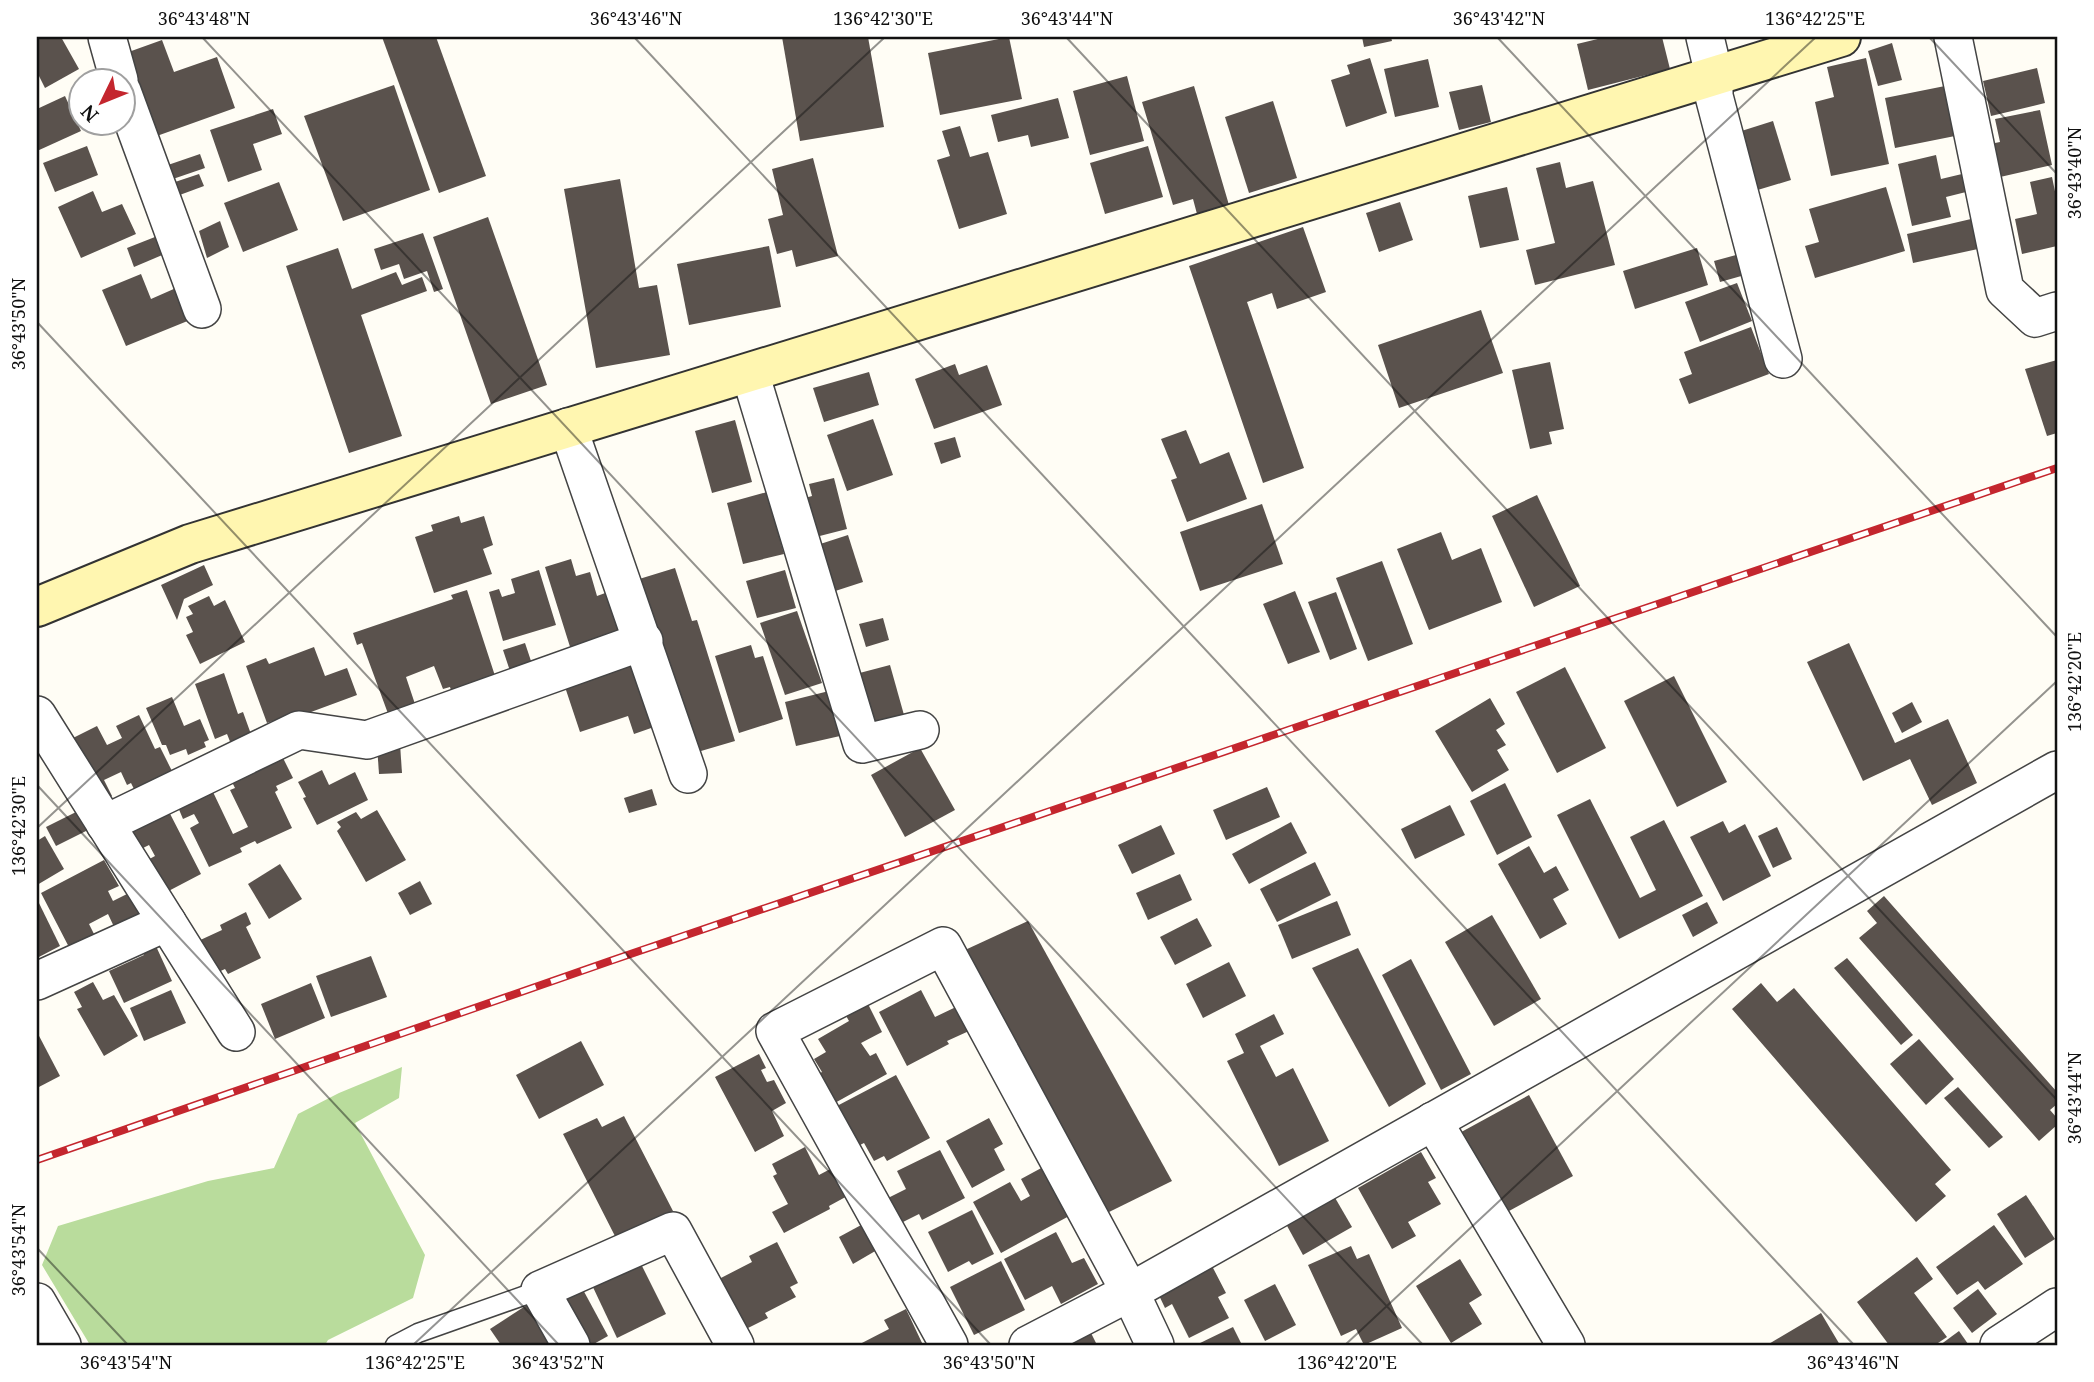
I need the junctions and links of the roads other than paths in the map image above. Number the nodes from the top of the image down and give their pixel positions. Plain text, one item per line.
1 (107, 37) edge
2 (1705, 37) edge
3 (1841, 37) edge
4 (1953, 37) edge
5 (115, 66) edge
6 (1714, 75) junction
7 (136, 129) edge
8 (202, 309) dead end
9 (2057, 311) edge
10 (1783, 359) dead end
11 (750, 373) junction
12 (568, 427) junction
13 (37, 607) edge
14 (644, 641) junction
15 (37, 715) edge
16 (920, 730) dead end
17 (2057, 770) edge
18 (688, 775) dead end
19 (105, 824) junction
20 (167, 922) junction
21 (37, 981) edge
22 (236, 1032) dead end
23 (1433, 1121) junction
24 (540, 1290) junction
25 (1129, 1292) junction
26 (37, 1302) edge
27 (2057, 1307) edge
28 (62, 1345) edge
29 (395, 1345) edge
30 (570, 1345) edge
31 (735, 1345) edge
32 (948, 1345) edge
33 (1028, 1345) edge
34 (1155, 1345) edge
35 (1566, 1345) edge
36 (1999, 1345) edge

1 - 5 street
2 - 6 street
3 - 6 street
4 - 9 street
6 - 10 street
6 - 11 street
7 - 8 street
11 - 12 street
11 - 16 street
12 - 13 street
12 - 14 street
14 - 18 street
14 - 19 street
15 - 19 street
17 - 23 street
19 - 20 street
20 - 21 street
20 - 22 street
23 - 25 street
23 - 35 street
24 - 29 lane
24 - 30 street
24 - 31 street
25 - 32 street
25 - 33 street
25 - 34 street
26 - 28 street
27 - 36 street

